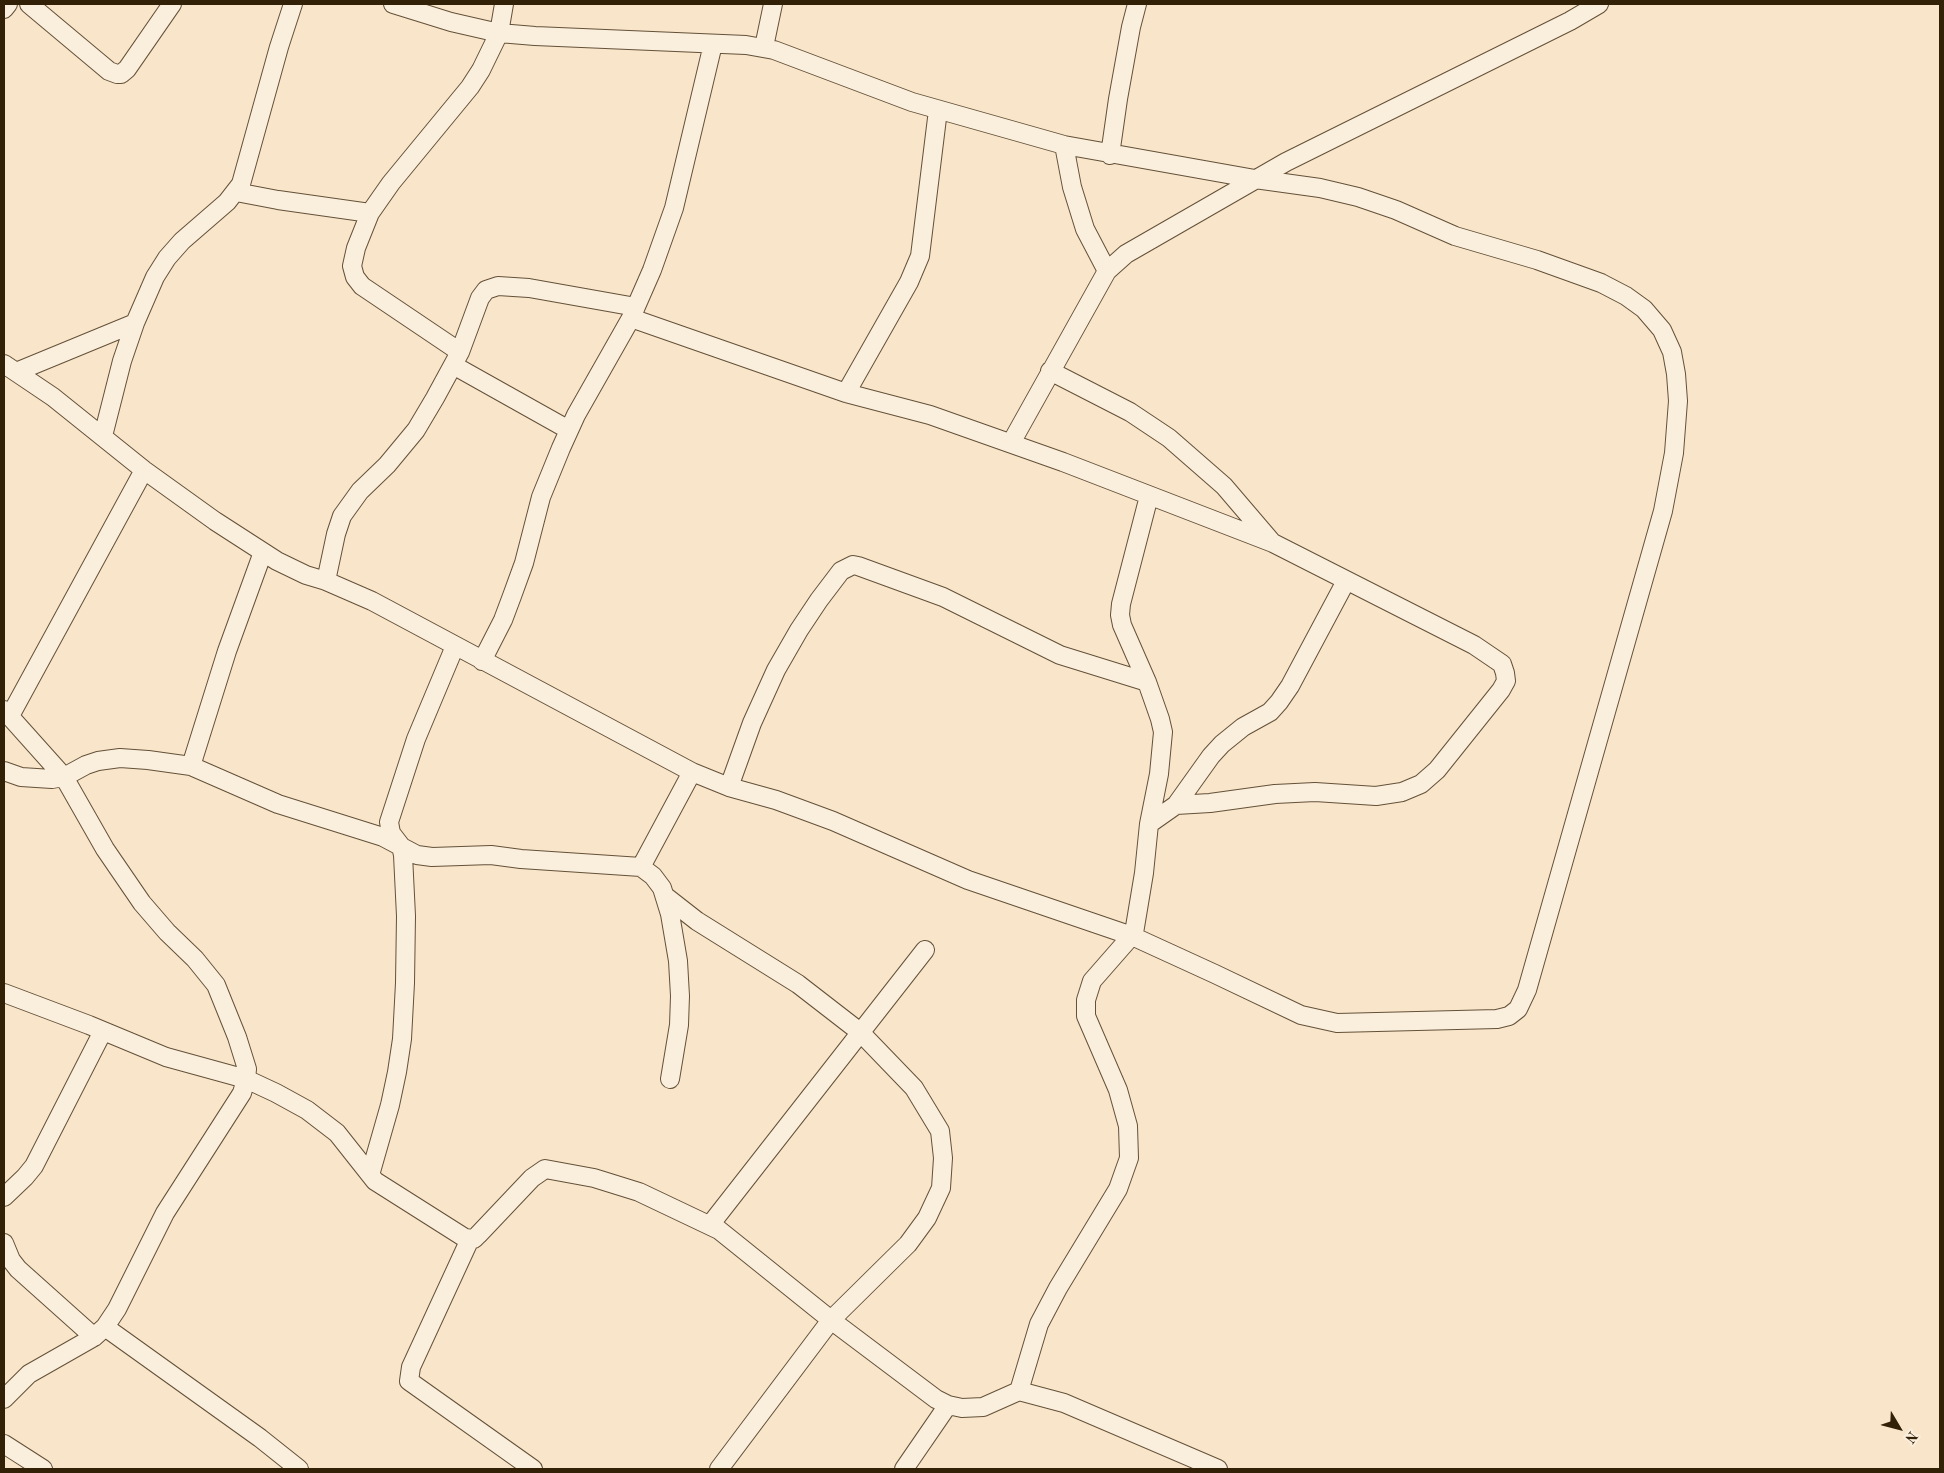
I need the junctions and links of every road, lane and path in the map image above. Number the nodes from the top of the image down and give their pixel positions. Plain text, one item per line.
1 (8, 4) edge
2 (29, 4) edge
3 (172, 4) edge
4 (293, 4) edge
5 (393, 4) edge
6 (504, 4) edge
7 (772, 4) edge
8 (1137, 4) edge
9 (1600, 4) edge
10 (4, 9) edge
11 (499, 32) junction
12 (713, 44) junction
13 (764, 47) junction
14 (938, 110) junction
15 (1064, 145) junction
16 (1110, 154) junction
17 (1255, 179) junction
18 (236, 192) junction
19 (370, 213) junction
20 (1106, 271) junction
21 (633, 312) junction
22 (135, 323) junction
23 (456, 358) junction
24 (10, 368) edge
25 (1050, 371) junction
26 (846, 393) junction
27 (569, 430) junction
28 (103, 436) junction
29 (1011, 443) junction
30 (144, 470) junction
31 (1150, 496) junction
32 (1273, 543) junction
33 (263, 552) junction
34 (326, 581) junction
35 (1346, 581) junction
36 (455, 646) junction
37 (482, 661) junction
38 (1147, 682) junction
39 (7, 713) edge
40 (191, 766) junction
41 (4, 771) edge
42 (692, 772) junction
43 (64, 777) junction
44 (729, 787) junction
45 (1176, 805) junction
46 (1149, 824) junction
47 (401, 846) junction
48 (641, 867) junction
49 (664, 896) junction
50 (1132, 936) junction
51 (925, 950) dead end
52 (4, 993) edge
53 (104, 1031) junction
54 (860, 1032) junction
55 (246, 1079) junction
56 (670, 1079) dead end
57 (370, 1175) junction
58 (4, 1197) edge
59 (710, 1225) junction
60 (470, 1239) junction
61 (4, 1243) edge
62 (831, 1320) junction
63 (100, 1332) junction
64 (1019, 1391) junction
65 (4, 1399) edge
66 (948, 1405) junction
67 (4, 1444) edge
68 (526, 1467) edge
69 (44, 1469) edge
70 (299, 1469) edge
71 (718, 1469) edge
72 (904, 1469) edge
73 (1218, 1469) edge

1 - 10 street
2 - 3 street
4 - 18 street
5 - 11 street
6 - 11 street
7 - 13 street
8 - 16 street
9 - 17 street
11 - 12 street
11 - 19 street
12 - 13 street
12 - 21 street
13 - 14 street
14 - 15 street
14 - 26 street
15 - 16 street
15 - 20 street
16 - 17 street
17 - 20 street
17 - 50 street
18 - 19 street
18 - 22 street
19 - 23 street
20 - 25 street
21 - 23 street
21 - 26 street
21 - 27 street
22 - 24 street
22 - 28 street
23 - 27 street
23 - 34 street
24 - 28 street
25 - 29 street
25 - 32 street
26 - 29 street
27 - 37 street
28 - 30 street
29 - 31 street
30 - 33 street
30 - 39 street
31 - 32 street
31 - 38 street
32 - 35 street
33 - 34 street
33 - 40 street
34 - 36 street
35 - 45 street
35 - 45 street
36 - 37 street
36 - 47 street
37 - 42 street
38 - 44 street
38 - 46 street
39 - 43 street
40 - 43 street
40 - 47 street
41 - 43 street
42 - 44 street
42 - 48 street
43 - 55 street
44 - 50 street
45 - 46 street
46 - 50 street
47 - 48 street
47 - 57 street
48 - 49 street
49 - 54 street
49 - 56 street
50 - 64 street
51 - 54 street
52 - 53 street
53 - 55 street
53 - 58 street
54 - 59 street
54 - 62 street
55 - 57 street
55 - 63 street
57 - 60 street
59 - 60 street
59 - 62 street
60 - 68 street
61 - 63 street
62 - 66 street
62 - 71 street
63 - 65 street
63 - 70 street
64 - 66 street
64 - 73 street
66 - 72 street
67 - 69 street

